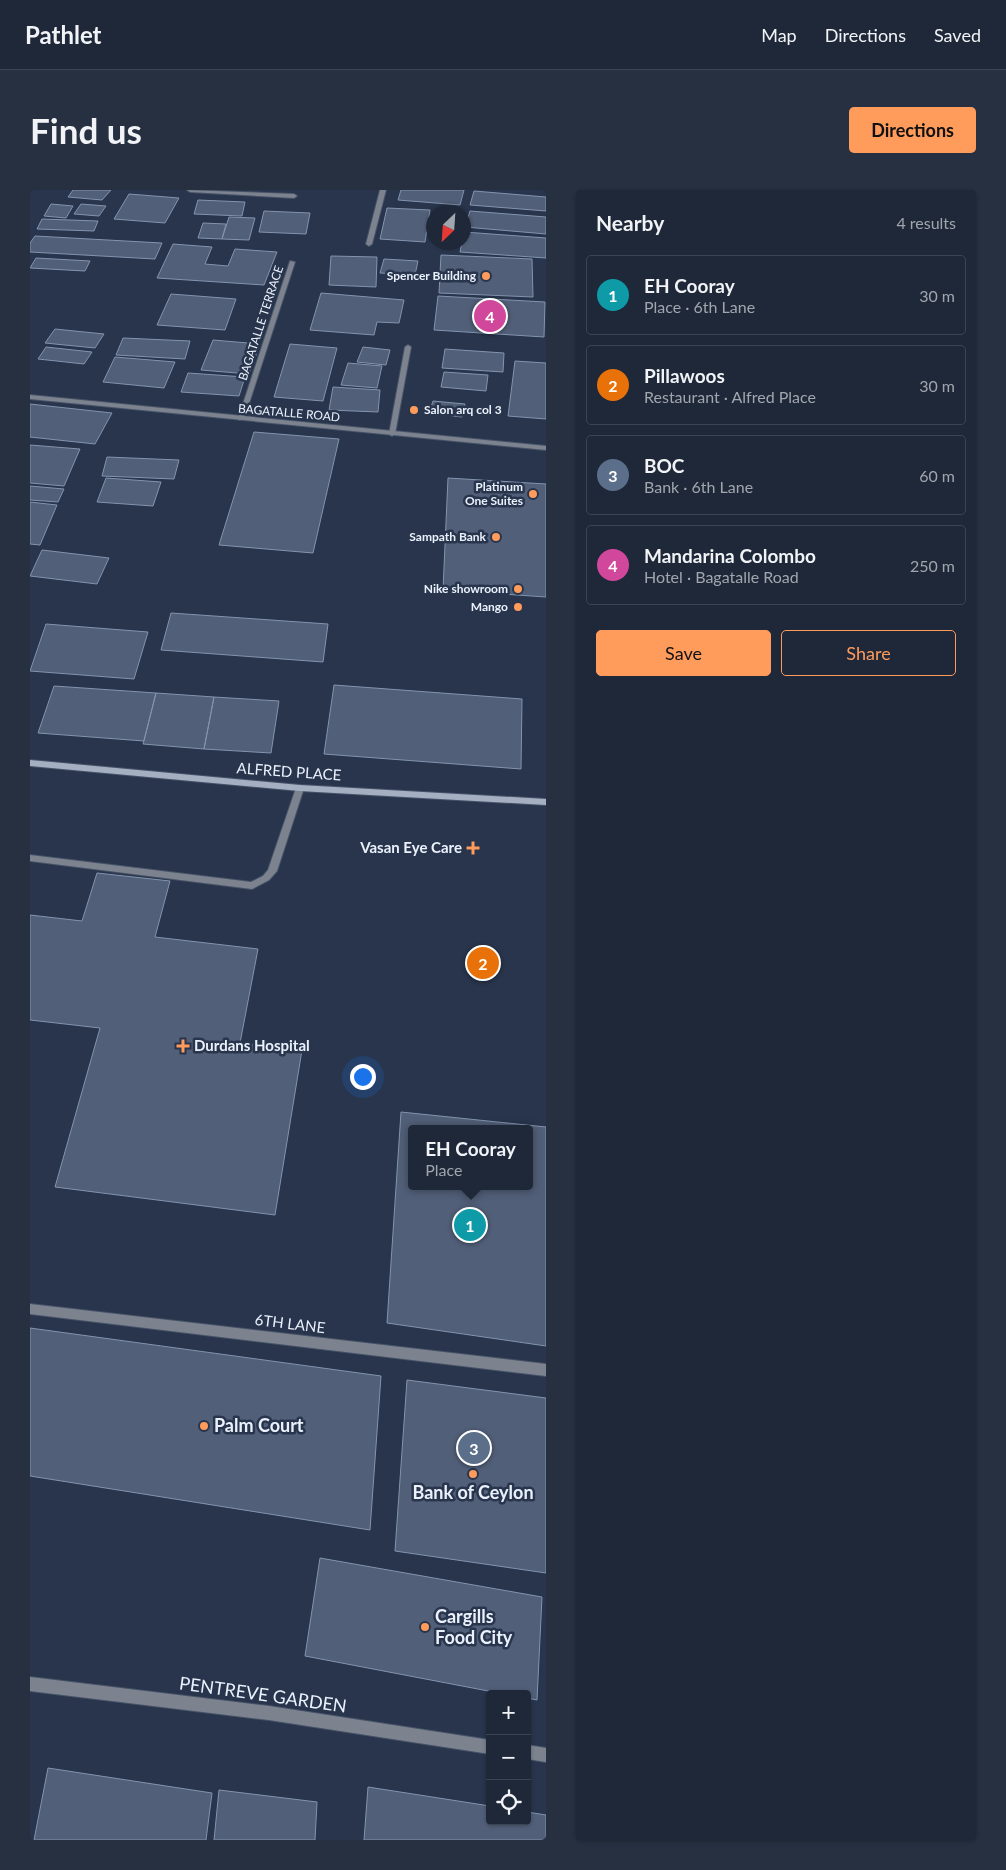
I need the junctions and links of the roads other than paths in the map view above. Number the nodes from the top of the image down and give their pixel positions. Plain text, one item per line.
1 (190, 190) edge
2 (383, 190) edge
3 (294, 196) dead end
4 (369, 244) dead end
5 (292, 262) dead end
6 (408, 347) dead end
7 (30, 397) edge
8 (241, 419) junction
9 (392, 434) junction
10 (546, 448) edge
11 (30, 763) edge
12 (300, 788) junction
13 (546, 802) edge
14 (30, 858) edge
15 (30, 1309) edge
16 (546, 1370) edge
17 (30, 1684) edge
18 (486, 1746) edge
19 (531, 1753) edge
20 (546, 1755) edge

1 - 3 street
2 - 4 street
5 - 8 street, BAGATALLE TERRACE
6 - 9 street
7 - 8 street, BAGATALLE ROAD
8 - 9 street, BAGATALLE ROAD
9 - 10 street, BAGATALLE ROAD
11 - 12 main road, ALFRED PLACE
12 - 13 main road, ALFRED PLACE
12 - 14 street
15 - 16 street, 6TH LANE
17 - 18 street, PENTREVE GARDEN
19 - 20 street

